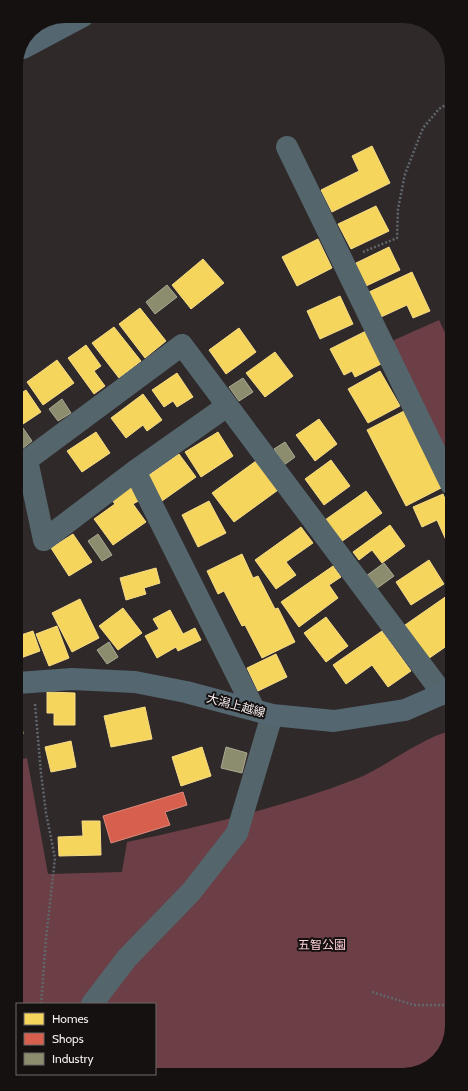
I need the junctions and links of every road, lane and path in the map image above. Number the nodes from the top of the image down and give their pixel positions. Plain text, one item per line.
1 (70, 23) edge
2 (28, 45) edge
3 (445, 105) edge
4 (288, 147) dead end
5 (342, 261) junction
6 (227, 406) junction
7 (135, 471) junction
8 (445, 472) edge
9 (25, 682) edge
10 (445, 689) edge
11 (445, 693) edge
12 (263, 712) junction
13 (372, 992) dead end
14 (41, 1003) edge
15 (93, 1003) edge
16 (445, 1005) edge

1 - 2 main road
3 - 5 path
4 - 5 street
5 - 8 street
6 - 7 street
6 - 7 street
6 - 10 street
7 - 12 street
9 - 12 main road, 大潟上越線
9 - 14 path
11 - 12 main road, 大潟上越線
12 - 15 street
13 - 16 path

